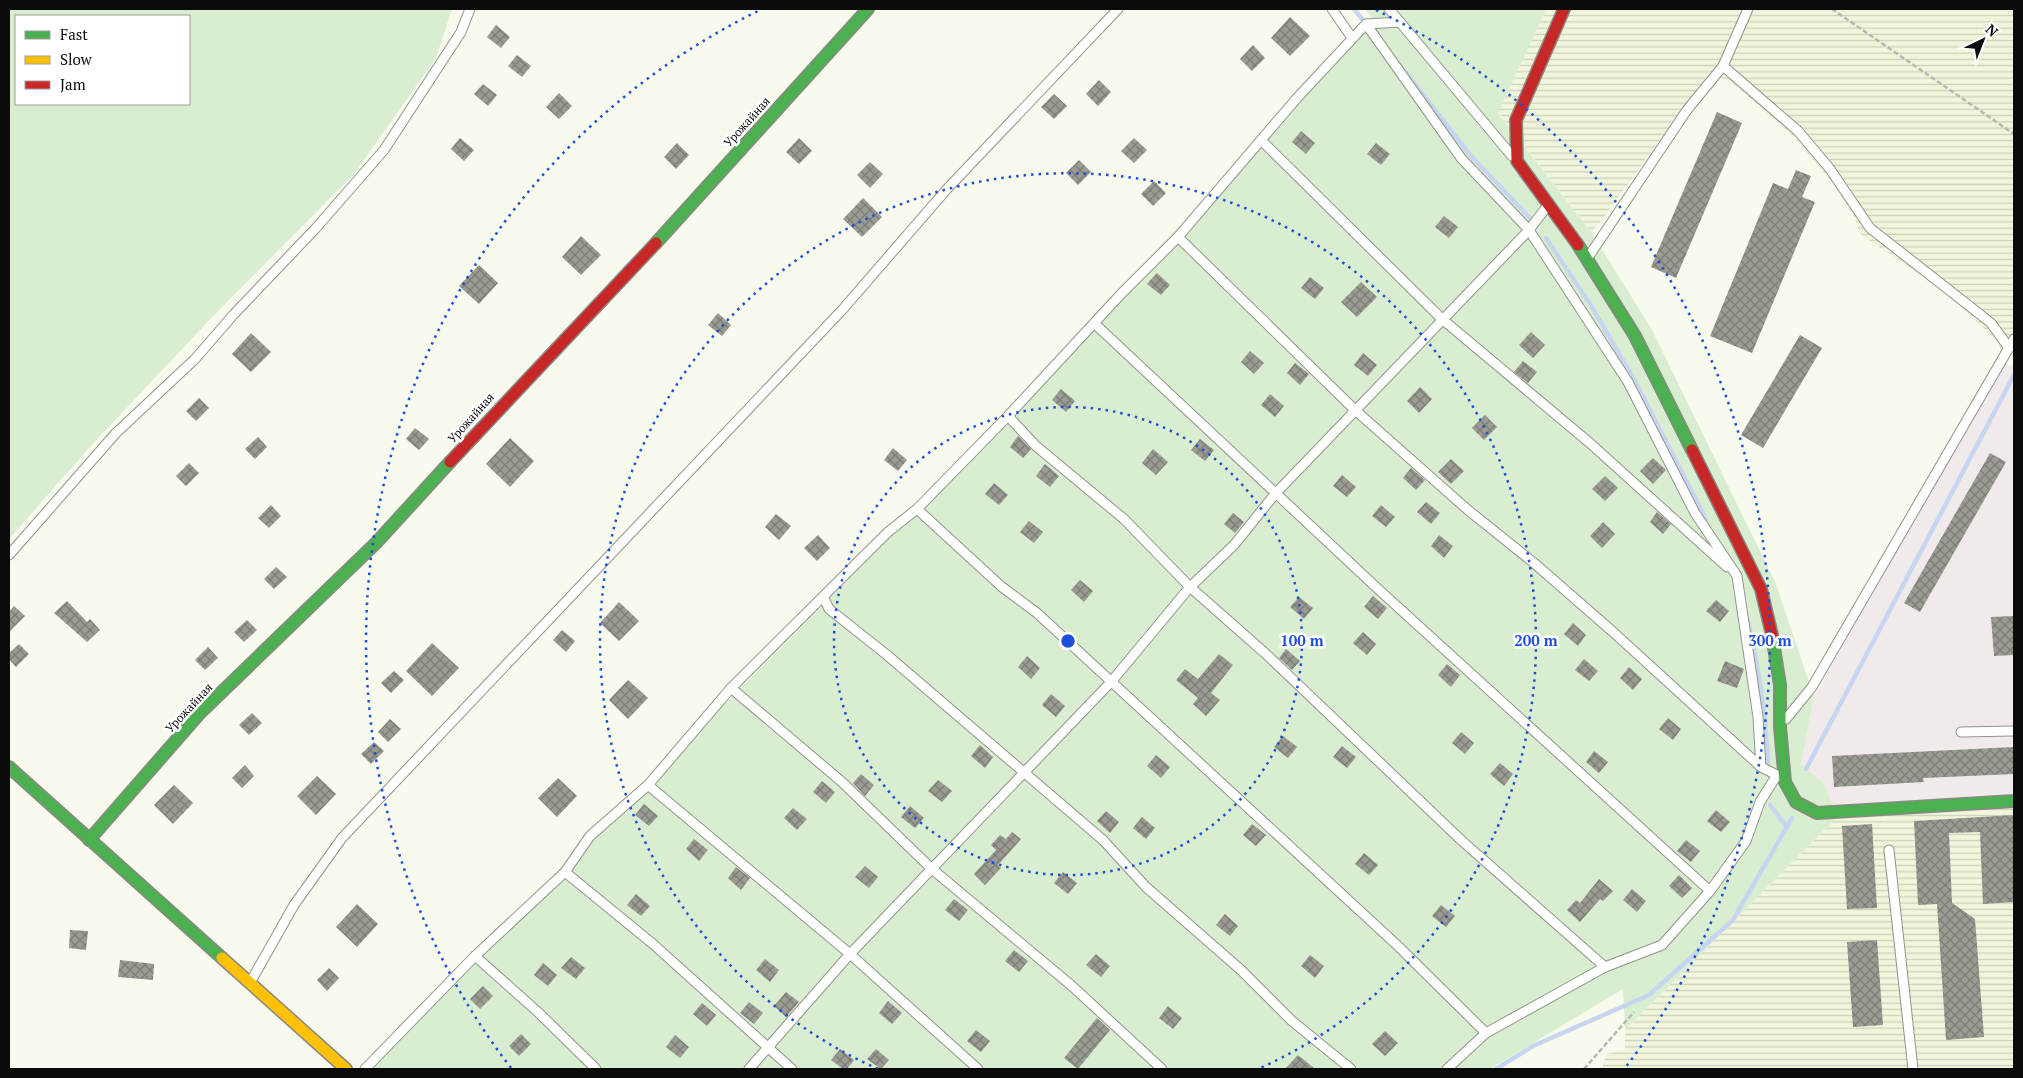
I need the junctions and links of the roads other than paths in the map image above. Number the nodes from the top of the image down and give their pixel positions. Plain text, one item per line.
1 (470, 9) edge
2 (868, 9) edge
3 (1118, 9) edge
4 (1332, 9) edge
5 (1389, 9) edge
6 (1564, 9) edge
7 (1748, 9) edge
8 (1400, 22) junction
9 (1366, 24) junction
10 (1352, 38) junction
11 (1723, 66) junction
12 (1262, 140) junction
13 (1517, 162) junction
14 (1549, 204) junction
15 (1529, 230) junction
16 (1178, 237) junction
17 (1588, 258) junction
18 (1442, 319) junction
19 (1094, 324) junction
20 (2014, 339) edge
21 (2009, 348) junction
22 (1355, 410) junction
23 (1008, 416) junction
24 (1275, 494) junction
25 (917, 509) junction
26 (9, 555) edge
27 (1736, 576) junction
28 (1190, 587) junction
29 (824, 598) junction
30 (1111, 682) junction
31 (731, 688) junction
32 (1780, 727) junction
33 (2014, 731) edge
34 (1960, 732) dead end
35 (9, 767) edge
36 (1761, 768) junction
37 (1026, 773) junction
38 (1781, 778) junction
39 (648, 784) junction
40 (2014, 801) edge
41 (89, 840) junction
42 (1889, 850) dead end
43 (932, 869) junction
44 (565, 872) junction
45 (1710, 892) junction
46 (850, 954) junction
47 (475, 956) junction
48 (1605, 967) junction
49 (250, 984) junction
50 (1486, 1033) junction
51 (768, 1048) junction
52 (346, 1069) edge
53 (365, 1069) edge
54 (596, 1069) edge
55 (749, 1069) edge
56 (792, 1069) edge
57 (978, 1069) edge
58 (1162, 1069) edge
59 (1351, 1069) edge
60 (1447, 1069) edge
61 (1913, 1069) edge

1 - 26 lane
2 - 41 street, Урожайная
3 - 49 lane
4 - 10 lane
5 - 8 lane
6 - 13 street
7 - 11 lane
8 - 9 lane
8 - 13 lane
9 - 10 lane
9 - 15 lane
10 - 12 lane
11 - 17 lane
11 - 21 lane
12 - 16 lane
12 - 18 lane
13 - 14 street
14 - 15 lane
14 - 17 street
15 - 18 lane
15 - 27 lane
16 - 19 lane
16 - 22 lane
17 - 32 street
18 - 22 lane
18 - 27 lane
19 - 23 lane
19 - 24 lane
20 - 21 lane
21 - 32 lane
22 - 24 lane
22 - 36 lane
23 - 25 lane
23 - 28 lane
24 - 28 lane
24 - 45 lane
25 - 29 lane
25 - 30 lane
27 - 36 lane
28 - 30 lane
28 - 48 lane
29 - 31 lane
29 - 37 lane
30 - 37 lane
30 - 50 lane
31 - 39 lane
31 - 43 lane
32 - 38 street
33 - 34 lane
35 - 41 street
36 - 38 lane
37 - 43 lane
37 - 59 lane
38 - 40 street
38 - 45 lane
39 - 44 lane
39 - 46 lane
41 - 49 street
42 - 61 lane
43 - 46 lane
43 - 58 lane
44 - 47 lane
44 - 51 lane
45 - 48 lane
46 - 51 lane
46 - 57 lane
47 - 53 lane
47 - 54 lane
48 - 50 lane
49 - 52 street
50 - 60 lane
51 - 55 lane
51 - 56 lane

